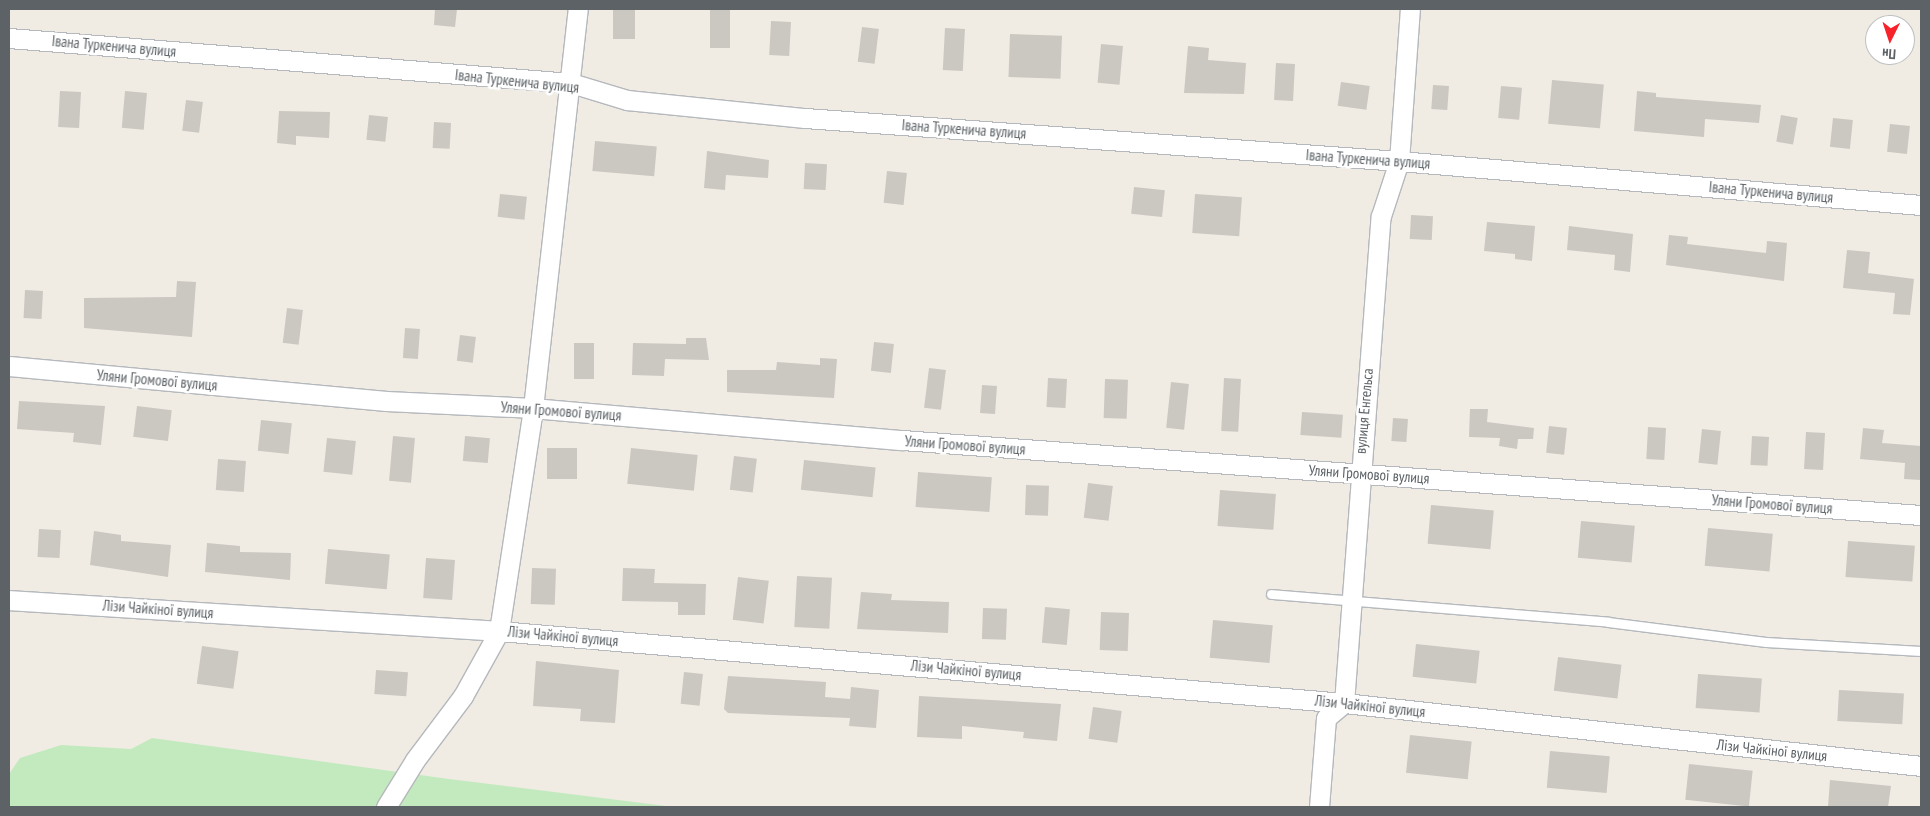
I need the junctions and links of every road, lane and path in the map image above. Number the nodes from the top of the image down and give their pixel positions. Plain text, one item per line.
1 (578, 9) edge
2 (1410, 9) edge
3 (9, 38) edge
4 (570, 83) junction
5 (1399, 161) junction
6 (1921, 205) edge
7 (9, 366) edge
8 (533, 408) junction
9 (1359, 474) junction
10 (1921, 514) edge
11 (1271, 594) dead end
12 (1350, 599) junction
13 (9, 600) edge
14 (499, 631) junction
15 (1921, 651) edge
16 (1344, 703) junction
17 (1921, 766) edge
18 (386, 807) edge
19 (1319, 807) edge

1 - 4 street
2 - 5 street, вулиця Енгельса
3 - 4 street, Івана Туркенича вулиця
4 - 5 street, Івана Туркенича вулиця
4 - 8 street
5 - 6 street, Івана Туркенича вулиця
5 - 9 street, вулиця Енгельса
7 - 8 street, Уляни Громової вулиця
8 - 9 street, Уляни Громової вулиця
8 - 14 street
9 - 10 street, Уляни Громової вулиця
9 - 12 street, вулиця Енгельса
11 - 12 lane
12 - 15 lane
12 - 16 street, вулиця Енгельса
13 - 14 street, Лізи Чайкіної вулиця
14 - 16 street, Лізи Чайкіної вулиця
14 - 18 street
16 - 17 street, Лізи Чайкіної вулиця
16 - 19 street

